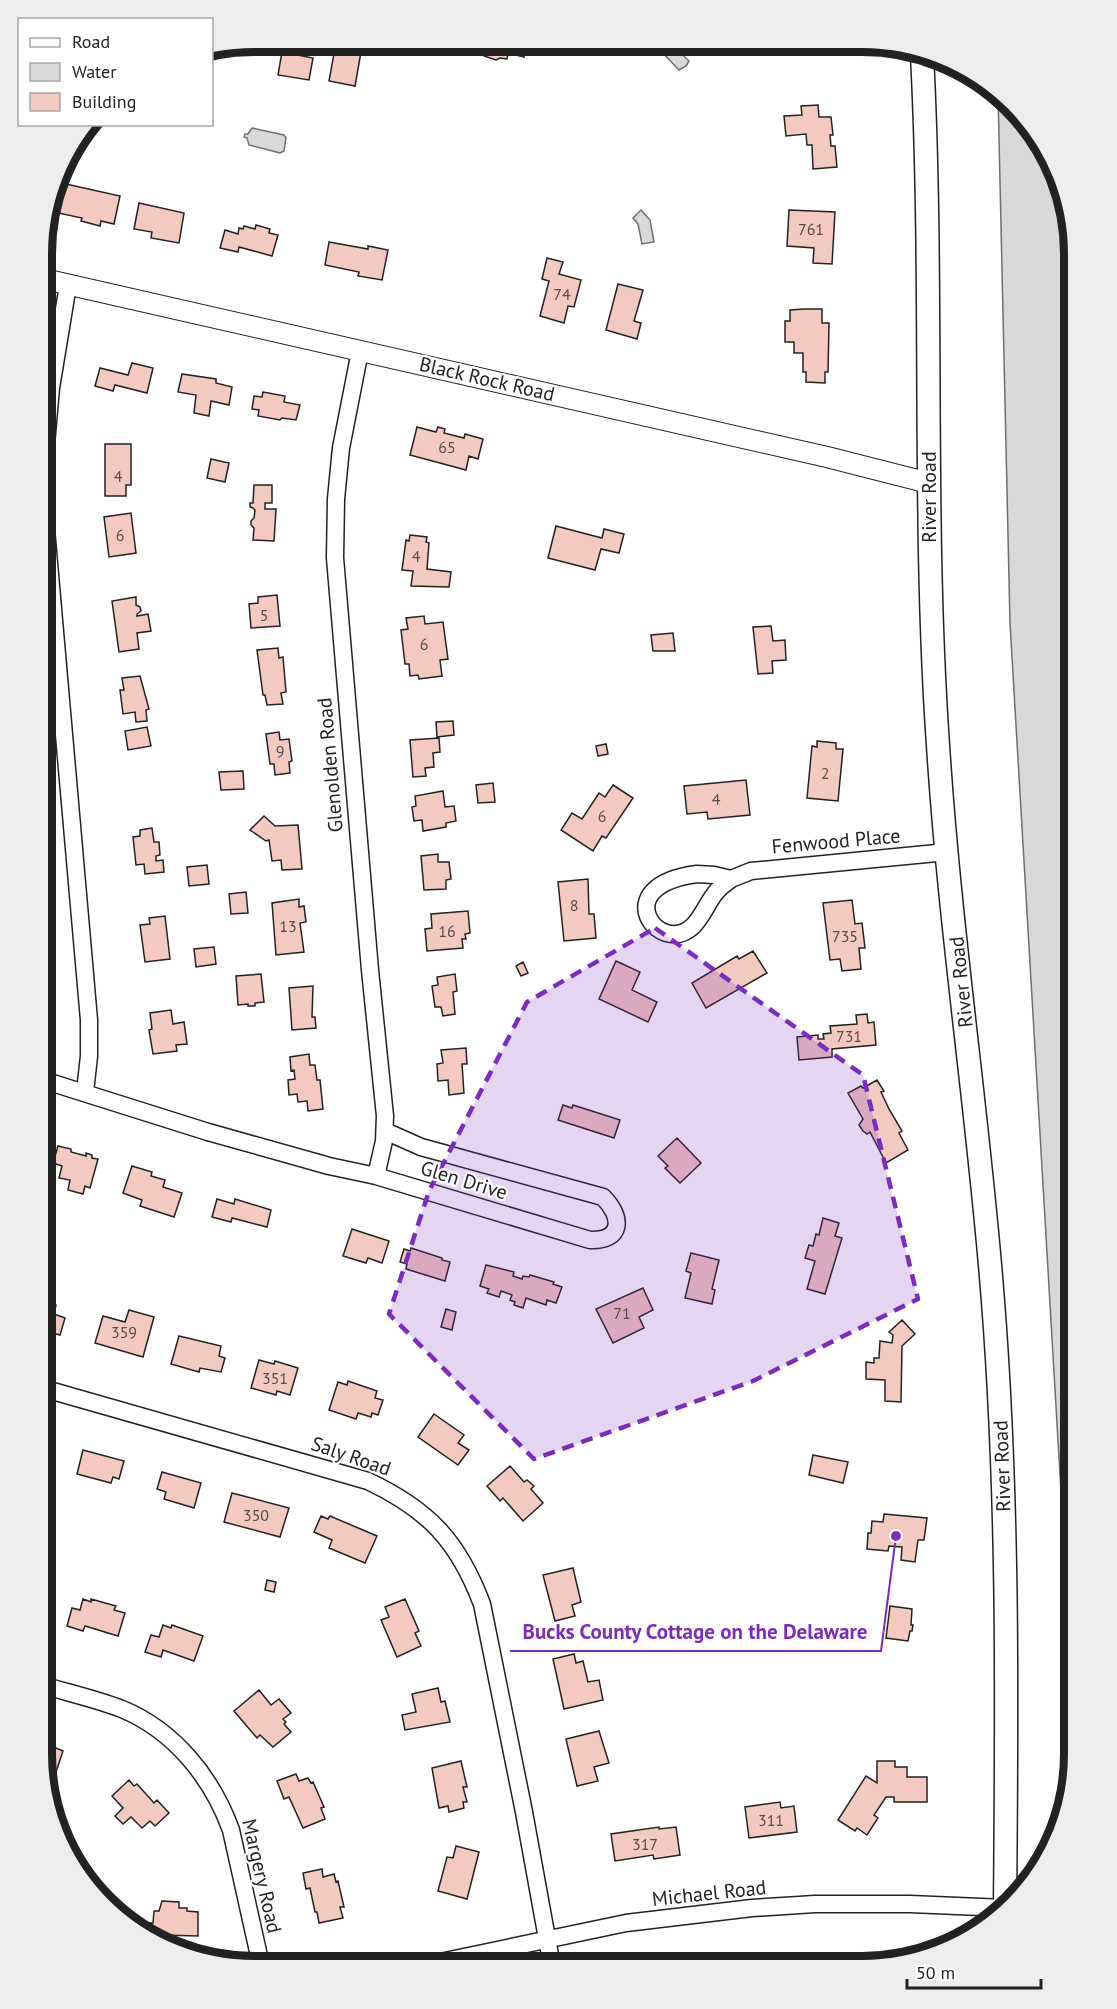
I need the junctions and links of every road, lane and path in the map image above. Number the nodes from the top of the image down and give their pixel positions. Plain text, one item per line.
1 (922, 62) edge
2 (52, 281) edge
3 (68, 285) junction
4 (360, 351) junction
5 (52, 382) edge
6 (929, 483) junction
7 (52, 597) edge
8 (947, 852) junction
9 (731, 879) junction
10 (52, 1083) edge
11 (85, 1092) junction
12 (385, 1131) junction
13 (376, 1176) junction
14 (52, 1391) edge
15 (52, 1688) edge
16 (1005, 1897) edge
17 (994, 1908) edge
18 (547, 1940) junction
19 (259, 1956) edge
20 (469, 1956) edge
21 (550, 1956) edge

1 - 6 main road, River Road
2 - 3 street, Black Rock Road
3 - 4 street, Black Rock Road
3 - 5 street
4 - 6 street, Black Rock Road
4 - 12 street, Glenolden Road
6 - 8 main road, River Road
7 - 11 street
8 - 9 street, Fenwood Place
8 - 16 main road, River Road
9 - 9 street, Fenwood Place
10 - 11 street, Glen Drive
11 - 13 street, Glen Drive
12 - 13 street, Glenolden Road
12 - 13 street, Glen Drive
14 - 18 street, Saly Road
15 - 19 street, Margery Road
17 - 18 street, Michael Road
18 - 20 street, Michael Road
18 - 21 street, Saly Road

